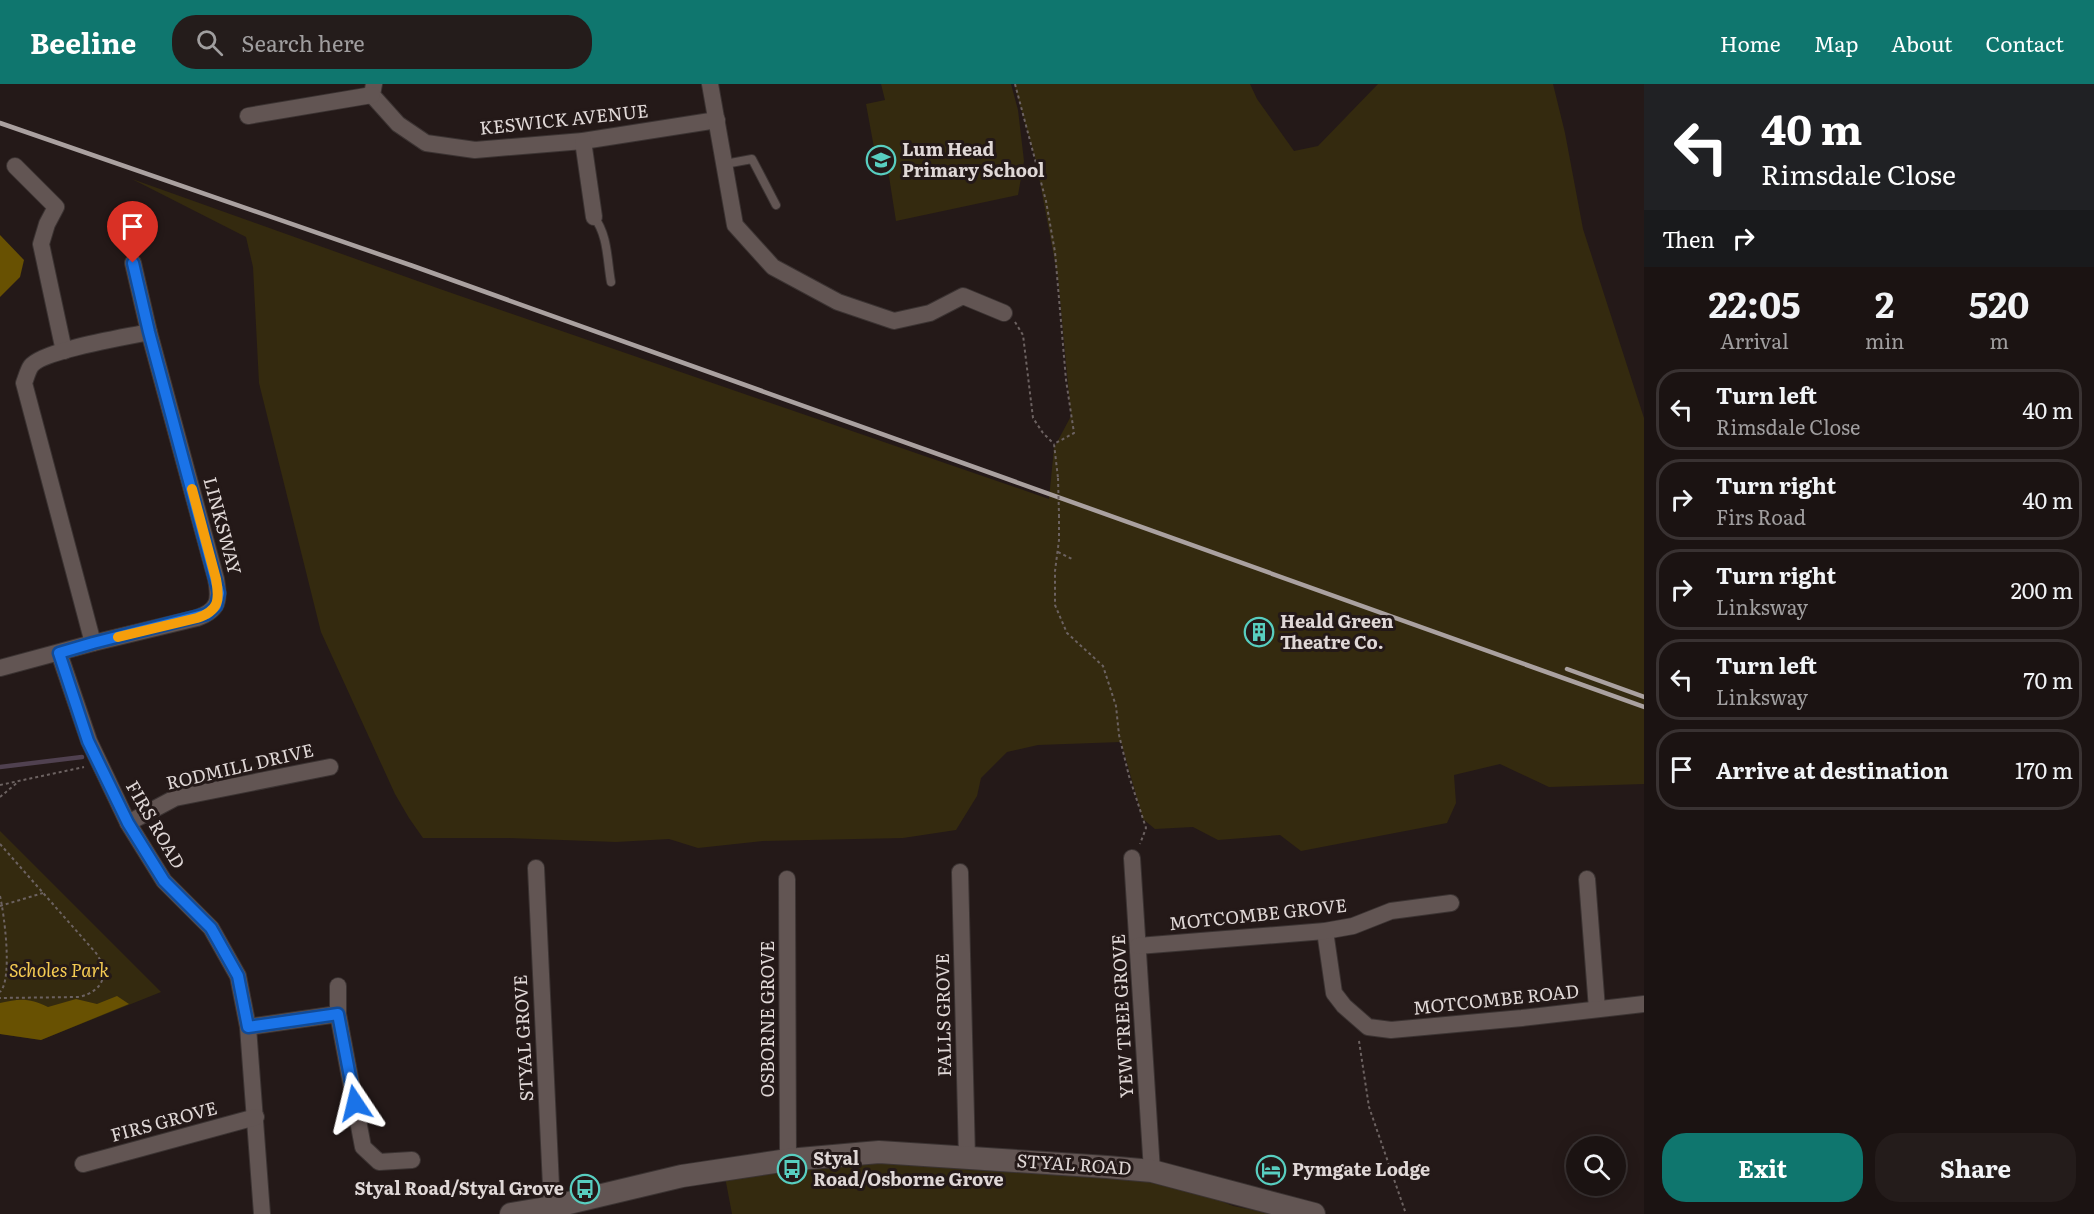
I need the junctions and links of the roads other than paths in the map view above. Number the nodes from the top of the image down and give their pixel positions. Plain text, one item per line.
1 (710, 84) edge
2 (373, 89) edge
3 (248, 116) dead end
4 (717, 120) junction
5 (583, 141) junction
6 (725, 164) junction
7 (15, 166) dead end
8 (776, 206) dead end
9 (594, 217) joint
10 (133, 263) dead end
11 (610, 282) dead end
12 (1004, 313) road end
13 (149, 332) junction
14 (64, 351) junction
15 (93, 643) junction
16 (59, 653) junction
17 (0, 668) edge
18 (330, 767) dead end
19 (128, 823) junction
20 (1132, 858) road end
21 (536, 868) dead end
22 (960, 872) dead end
23 (787, 879) dead end
24 (1587, 879) dead end
25 (1451, 903) dead end
26 (1324, 931) junction
27 (1138, 946) junction
28 (338, 986) dead end
29 (1644, 1004) edge
30 (1597, 1009) junction
31 (338, 1014) junction
32 (248, 1027) junction
33 (256, 1117) junction
34 (967, 1158) junction
35 (412, 1160) dead end
36 (788, 1160) junction
37 (83, 1164) dead end
38 (1152, 1172) junction
39 (552, 1207) junction
40 (262, 1214) edge
41 (511, 1214) edge
42 (1314, 1214) edge

1 - 4 street
2 - 3 street
2 - 5 street, KESWICK AVENUE
4 - 5 street, KESWICK AVENUE
4 - 6 street
5 - 9 street
6 - 8 lane
6 - 12 street
7 - 14 street
9 - 11 lane
10 - 13 street, LINKSWAY
13 - 14 street
13 - 15 street, LINKSWAY
14 - 15 street
15 - 16 street, LINKSWAY
16 - 17 street, LINKSWAY
16 - 19 street, FIRS ROAD
18 - 19 street, RODMILL DRIVE
19 - 32 street, FIRS ROAD
20 - 27 street, YEW TREE GROVE
21 - 39 street, STYAL GROVE
22 - 34 street, FALLS GROVE
23 - 36 street, OSBORNE GROVE
24 - 30 street
25 - 26 street, MOTCOMBE GROVE
26 - 27 street, MOTCOMBE GROVE
26 - 30 street, MOTCOMBE ROAD
27 - 38 street, YEW TREE GROVE
28 - 31 street
29 - 30 street, MOTCOMBE ROAD
31 - 32 street
31 - 35 street
32 - 33 street, FIRS ROAD
33 - 37 street, FIRS GROVE
33 - 40 street, FIRS ROAD
34 - 36 main road, STYAL ROAD
34 - 38 main road, STYAL ROAD
36 - 39 main road, STYAL ROAD
38 - 42 main road, STYAL ROAD
39 - 41 main road, STYAL ROAD

